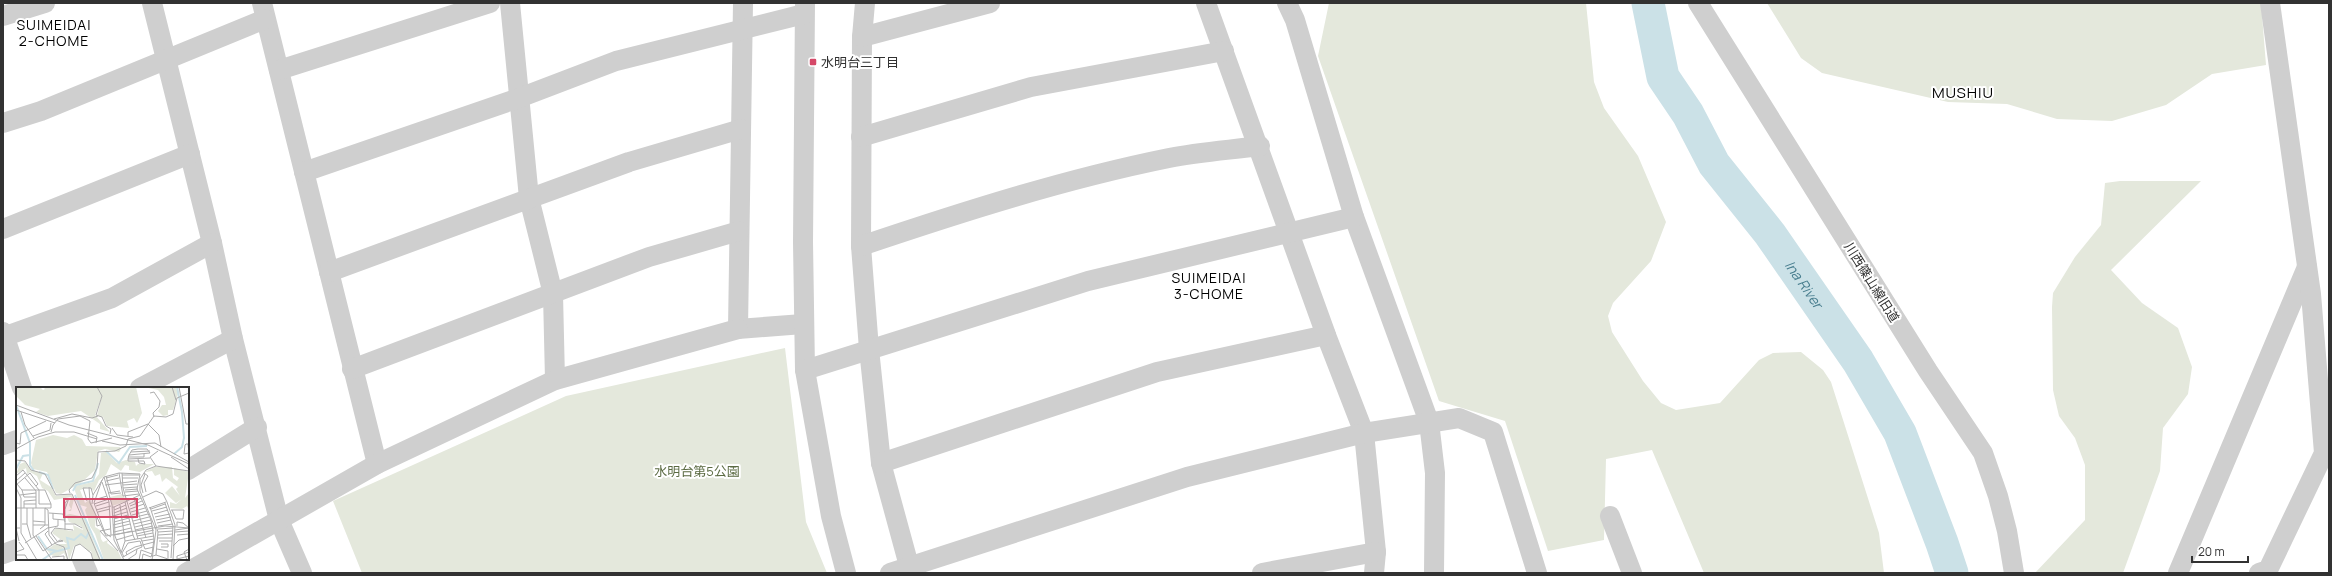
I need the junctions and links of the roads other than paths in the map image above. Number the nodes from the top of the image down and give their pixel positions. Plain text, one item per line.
1 (45, 3) edge
2 (152, 3) edge
3 (490, 3) edge
4 (510, 3) edge
5 (743, 3) edge
6 (865, 3) edge
7 (990, 3) edge
8 (1206, 3) edge
9 (1698, 3) edge
10 (2270, 3) edge
11 (805, 8) edge
12 (1294, 9) edge
13 (263, 11) edge
14 (3, 16) edge
15 (743, 29) junction
16 (862, 37) junction
17 (1224, 51) junction
18 (166, 59) junction
19 (279, 70) junction
20 (519, 98) junction
21 (3, 123) edge
22 (741, 129) junction
23 (861, 137) junction
24 (1260, 146) junction
25 (190, 154) junction
26 (304, 172) junction
27 (529, 198) junction
28 (1354, 217) junction
29 (3, 228) edge
30 (739, 231) junction
31 (1290, 232) junction
32 (212, 243) junction
33 (861, 246) junction
34 (2307, 267) junction
35 (329, 272) junction
36 (553, 294) junction
37 (803, 324) junction
38 (738, 329) junction
39 (3, 335) edge
40 (1326, 335) junction
41 (233, 340) junction
42 (869, 349) junction
43 (352, 369) junction
44 (805, 370) junction
45 (555, 380) junction
46 (22, 387) edge
47 (142, 387) edge
48 (1428, 422) junction
49 (257, 427) junction
50 (1364, 433) junction
51 (16, 440) edge
52 (3, 445) edge
53 (881, 463) junction
54 (377, 464) junction
55 (189, 469) edge
56 (1610, 516) dead end
57 (279, 520) junction
58 (16, 549) edge
59 (1376, 552) junction
60 (3, 554) edge
61 (82, 560) edge
62 (910, 570) edge
63 (88, 573) edge
64 (186, 573) edge
65 (302, 573) edge
66 (846, 573) edge
67 (890, 573) edge
68 (1262, 573) edge
69 (1374, 573) edge
70 (1434, 573) edge
71 (1537, 573) edge
72 (1632, 573) edge
73 (2014, 573) edge
74 (2178, 573) edge
75 (2259, 573) edge

1 - 14 street
2 - 18 street
3 - 19 street
4 - 20 street
5 - 15 street
6 - 16 street
7 - 16 street
8 - 17 street
9 - 73 street, 川西篠山線旧道
10 - 34 street
11 - 15 street
11 - 37 street
12 - 28 street
13 - 18 street
13 - 19 street
15 - 20 street
15 - 22 street
16 - 23 street
17 - 23 street
17 - 24 street
18 - 21 street
18 - 25 street
19 - 26 street
20 - 26 street
20 - 27 street
22 - 27 street
22 - 30 street
23 - 33 street
24 - 31 street
24 - 33 street
25 - 29 street
25 - 32 street
26 - 35 street
27 - 35 street
27 - 36 street
28 - 31 street
28 - 48 street
30 - 36 street
30 - 38 street
31 - 40 street
31 - 42 street
32 - 39 street
32 - 41 street
33 - 42 street
34 - 74 street
34 - 75 street
35 - 43 street
36 - 43 street
36 - 45 street
37 - 38 street
37 - 44 street
38 - 45 street
39 - 46 street
40 - 50 street
40 - 53 street
41 - 47 street
41 - 49 street
42 - 44 street
42 - 53 street
43 - 54 street
44 - 66 street
45 - 54 street
48 - 50 street
48 - 70 street
48 - 71 street
49 - 55 street
49 - 57 street
50 - 59 street
50 - 62 street
51 - 52 street
53 - 62 street
54 - 57 street
56 - 72 street
57 - 64 street
57 - 65 street
58 - 60 street
59 - 68 street
59 - 69 street
61 - 63 street
62 - 67 street

